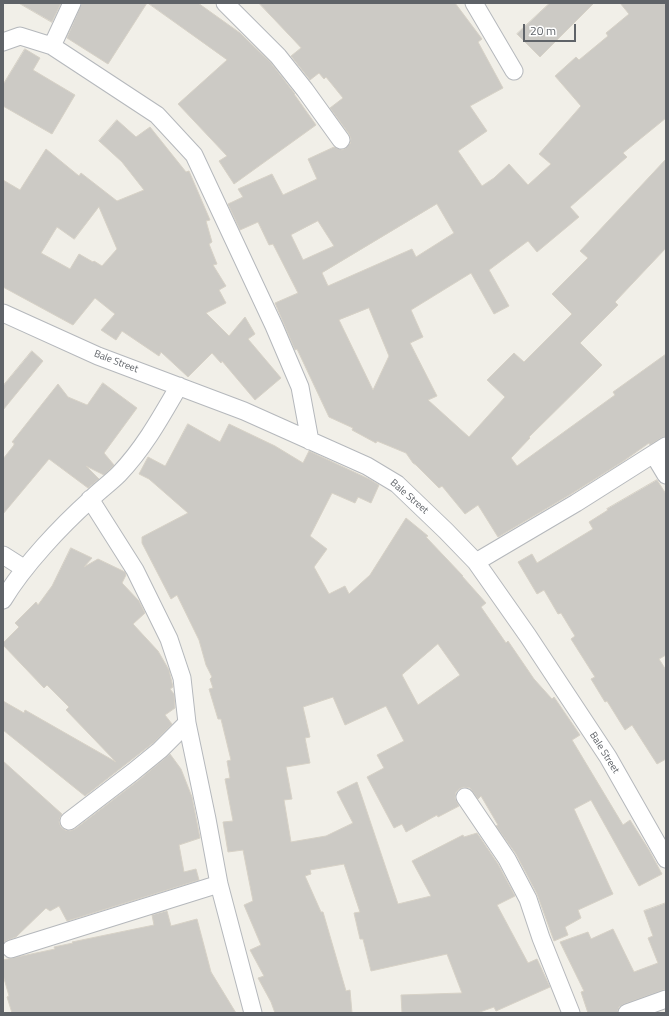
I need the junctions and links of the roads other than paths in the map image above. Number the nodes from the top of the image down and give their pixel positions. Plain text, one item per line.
1 (72, 3) edge
2 (225, 3) edge
3 (474, 3) edge
4 (3, 42) edge
5 (52, 46) junction
6 (514, 71) dead end
7 (341, 140) dead end
8 (3, 313) edge
9 (179, 386) junction
10 (310, 441) junction
11 (660, 451) edge
12 (666, 475) edge
13 (90, 499) junction
14 (3, 555) edge
15 (476, 562) junction
16 (25, 569) junction
17 (3, 600) edge
18 (187, 723) junction
19 (465, 797) dead end
20 (69, 820) dead end
21 (666, 859) edge
22 (219, 884) junction
23 (11, 949) dead end
24 (666, 1000) edge
25 (253, 1013) edge
26 (571, 1013) edge
27 (627, 1013) edge

1 - 5 street
2 - 7 street
3 - 6 street
4 - 5 street
5 - 10 street
8 - 9 street, Bale Street
9 - 10 street, Bale Street
9 - 13 street
10 - 15 street, Bale Street
11 - 12 street
11 - 15 street
13 - 16 street
13 - 18 street
14 - 16 street
15 - 21 street, Bale Street
16 - 17 street
18 - 20 street
18 - 22 street
19 - 26 street
22 - 23 street
22 - 25 street
24 - 27 street

